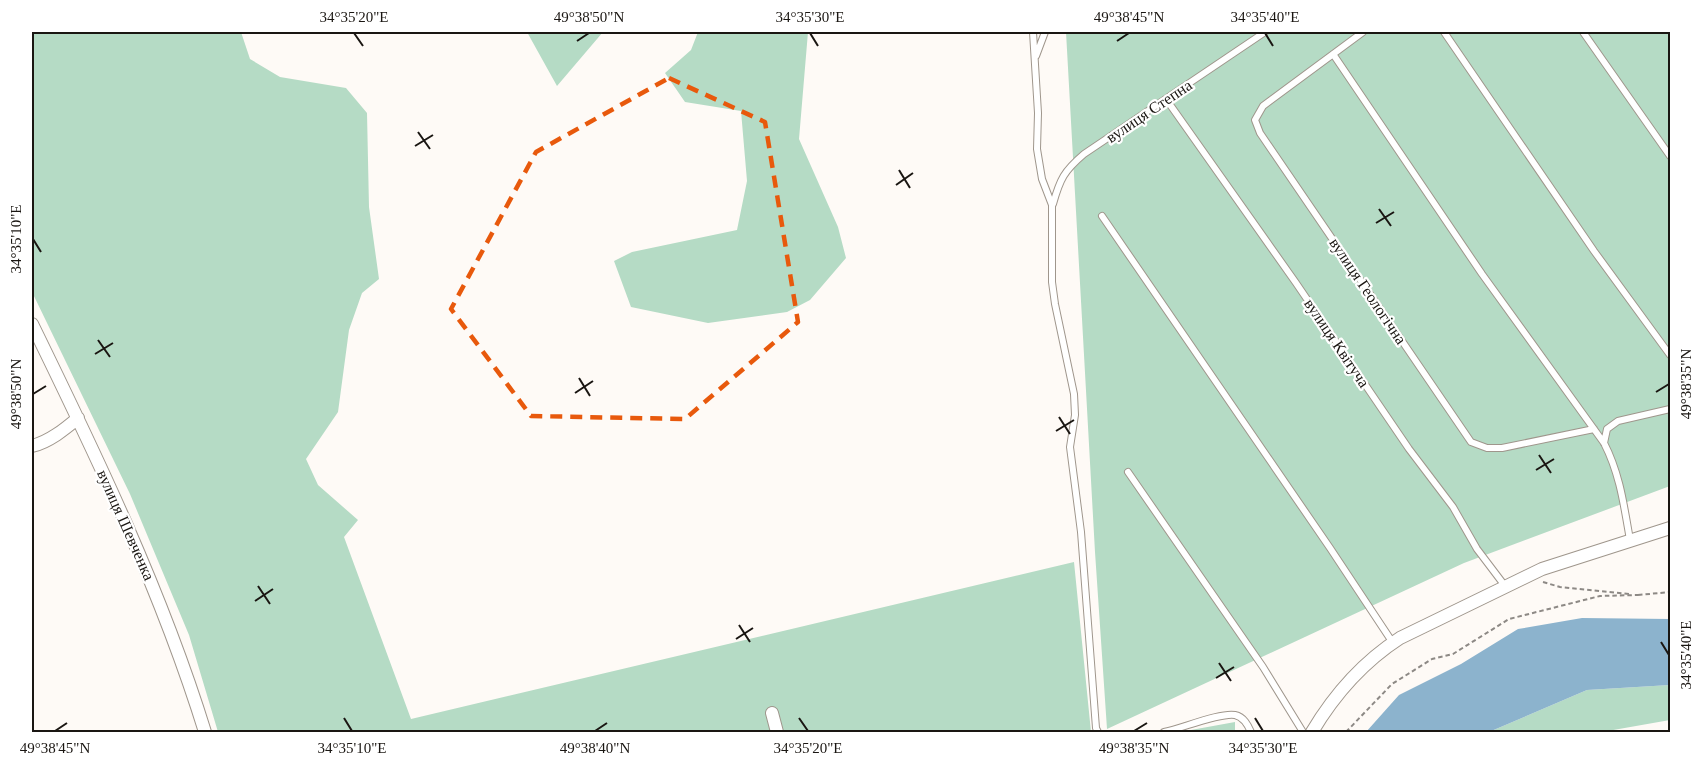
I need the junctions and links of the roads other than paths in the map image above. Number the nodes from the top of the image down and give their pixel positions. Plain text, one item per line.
1 (1033, 32) edge
2 (1045, 32) edge
3 (1265, 32) edge
4 (1364, 32) edge
5 (1444, 32) edge
6 (1583, 32) edge
7 (1333, 54) junction
8 (1035, 60) junction
9 (1166, 99) junction
10 (1671, 156) edge
11 (1052, 205) junction
12 (1102, 216) dead end
13 (32, 324) edge
14 (1671, 355) edge
15 (1671, 409) edge
16 (78, 418) junction
17 (1594, 429) junction
18 (1604, 443) junction
19 (32, 446) edge
20 (1128, 472) dead end
21 (1671, 528) edge
22 (1630, 541) junction
23 (1506, 588) junction
24 (1393, 643) junction
25 (772, 713) dead end
26 (205, 732) edge
27 (777, 732) edge
28 (1098, 732) edge
29 (1164, 732) edge
30 (1251, 732) edge
31 (1303, 732) edge
32 (1312, 732) edge

1 - 8 lane
2 - 8 lane
3 - 9 lane, вулиця Степна
4 - 7 lane, вулиця Геологічна
5 - 14 lane
6 - 10 lane
7 - 17 lane
7 - 17 lane, вулиця Геологічна
8 - 11 lane
9 - 11 lane, вулиця Степна
9 - 23 lane, вулиця Квітуча
11 - 28 lane
12 - 24 lane
13 - 16 street, вулиця Шевченка
15 - 18 lane
16 - 19 street
16 - 26 street, вулиця Шевченка
17 - 18 lane
18 - 22 lane
20 - 31 lane
21 - 22 street
22 - 23 street
23 - 24 street
24 - 32 street
25 - 27 street
29 - 30 lane

